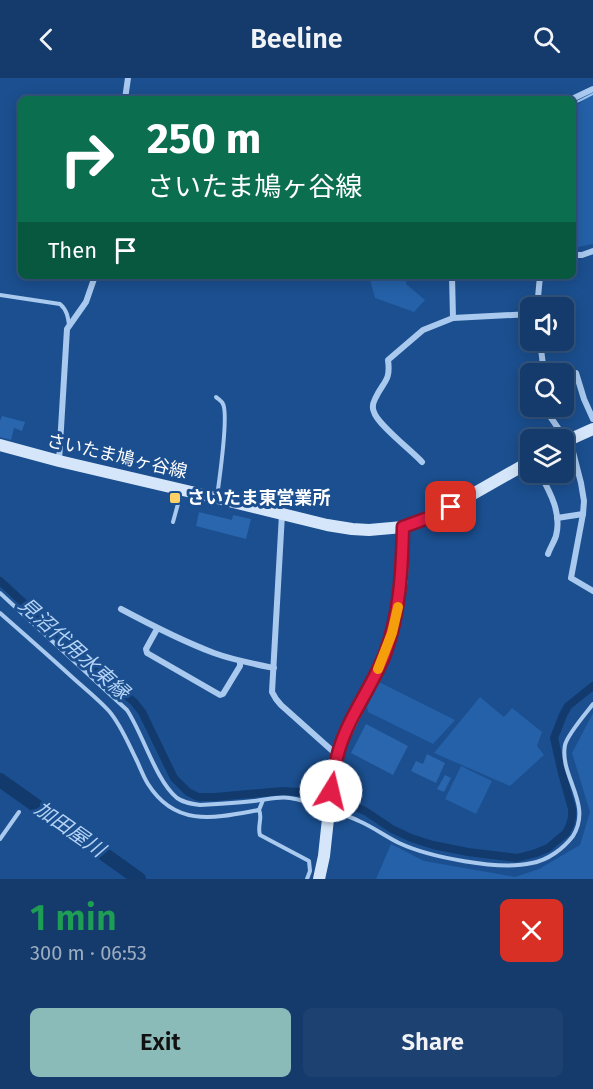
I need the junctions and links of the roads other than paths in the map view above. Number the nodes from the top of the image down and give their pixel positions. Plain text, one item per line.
1 (128, 78) edge
2 (593, 89) edge
3 (125, 96) edge
4 (576, 97) edge
5 (593, 251) edge
6 (576, 255) edge
7 (94, 279) edge
8 (452, 279) edge
9 (540, 279) edge
10 (0, 295) edge
11 (538, 297) edge
12 (520, 315) edge
13 (453, 318) junction
14 (69, 326) junction
15 (574, 373) edge
16 (216, 397) dead end
17 (593, 419) edge
18 (593, 429) edge
19 (574, 437) edge
20 (0, 445) edge
21 (574, 456) edge
22 (59, 461) junction
23 (422, 462) dead end
24 (520, 467) edge
25 (545, 483) edge
26 (182, 490) junction
27 (217, 498) junction
28 (282, 514) junction
29 (583, 514) junction
30 (557, 518) junction
31 (174, 522) dead end
32 (403, 527) junction
33 (548, 554) dead end
34 (593, 591) edge
35 (0, 593) edge
36 (121, 609) dead end
37 (0, 613) edge
38 (157, 629) junction
39 (240, 661) junction
40 (274, 668) junction
41 (593, 704) edge
42 (337, 755) junction
43 (263, 800) junction
44 (329, 808) junction
45 (259, 810) junction
46 (19, 812) dead end
47 (0, 839) edge
48 (307, 879) edge
49 (319, 879) edge

1 - 3 street
2 - 4 street
5 - 6 street
7 - 14 street
8 - 13 street
9 - 11 street
10 - 14 lane
12 - 13 street
13 - 23 street
14 - 22 street
15 - 17 street
16 - 27 lane
18 - 19 main road
20 - 22 main road, さいたま鳩ヶ谷線
21 - 29 street
22 - 26 main road, さいたま鳩ヶ谷線
24 - 32 main road, さいたま鳩ヶ谷線
25 - 30 street
26 - 27 main road, さいたま鳩ヶ谷線
26 - 31 lane
27 - 28 main road, さいたま鳩ヶ谷線
28 - 32 main road, さいたま鳩ヶ谷線
28 - 40 street
29 - 30 street
29 - 34 street
30 - 33 street
32 - 42 main road
35 - 43 lane
36 - 38 street
37 - 45 lane
38 - 39 street
38 - 39 street
39 - 40 street
40 - 42 street
41 - 44 lane
42 - 44 main road
43 - 44 lane
43 - 45 lane
44 - 49 main road
45 - 48 lane
46 - 47 lane

